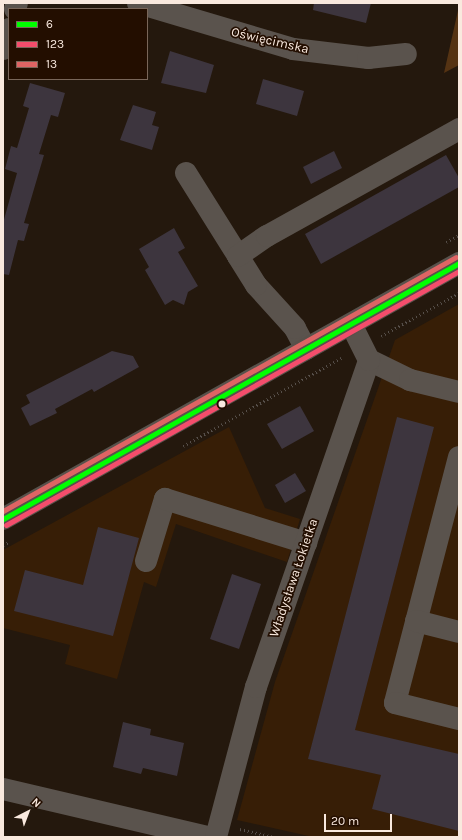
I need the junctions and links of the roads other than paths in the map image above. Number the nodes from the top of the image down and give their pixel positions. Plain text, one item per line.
1 (138, 3) edge
2 (8, 32) edge
3 (3, 49) edge
4 (406, 54) dead end
5 (457, 135) edge
6 (186, 173) dead end
7 (238, 256) junction
8 (459, 263) edge
9 (351, 324) junction
10 (306, 349) junction
11 (366, 353) junction
12 (459, 392) edge
13 (459, 457) edge
14 (3, 519) edge
15 (306, 543) junction
16 (146, 561) dead end
17 (416, 621) junction
18 (459, 632) edge
19 (459, 719) edge
20 (3, 789) edge
21 (207, 837) edge
22 (216, 837) edge

1 - 4 street, Oświęcimska
2 - 3 street
5 - 7 street
6 - 7 street
7 - 10 street
8 - 9 main road
9 - 10 main road
9 - 11 street
10 - 14 main road
11 - 12 street
11 - 15 street, Władysława Łokietka
13 - 17 street
15 - 16 street
15 - 22 street, Władysława Łokietka
17 - 18 street
17 - 19 street
20 - 21 street

